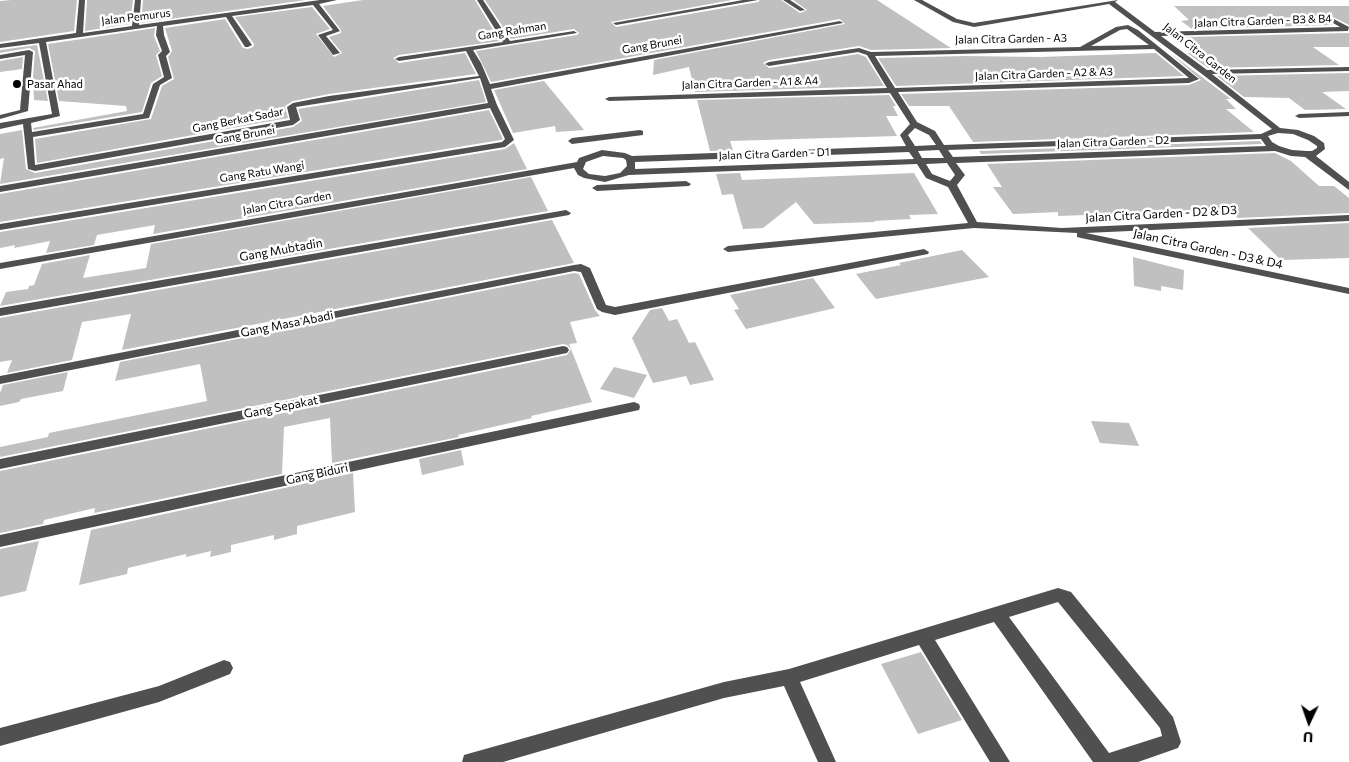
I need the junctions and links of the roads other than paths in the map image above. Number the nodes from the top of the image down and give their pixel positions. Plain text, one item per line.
1 (82, 0) edge
2 (138, 0) edge
3 (260, 0) edge
4 (334, 0) edge
5 (480, 0) edge
6 (703, 0) edge
7 (755, 0) edge
8 (786, 0) edge
9 (917, 0) edge
10 (1112, 1) edge
11 (315, 3) junction
12 (713, 7) junction
13 (264, 10) junction
14 (802, 10) dead end
15 (228, 15) junction
16 (1328, 18) dead end
17 (616, 23) dead end
18 (840, 23) dead end
19 (160, 24) junction
20 (135, 28) junction
21 (574, 33) dead end
22 (1156, 34) junction
23 (79, 35) junction
24 (42, 40) junction
25 (29, 41) junction
26 (508, 43) junction
27 (248, 45) dead end
28 (0, 46) edge
29 (1156, 47) junction
30 (468, 49) junction
31 (1081, 49) junction
32 (28, 52) junction
33 (336, 53) dead end
34 (869, 53) junction
35 (0, 57) edge
36 (399, 59) dead end
37 (769, 64) dead end
38 (1349, 69) edge
39 (1205, 72) junction
40 (476, 78) dead end
41 (1195, 79) joint
42 (487, 87) junction
43 (893, 90) junction
44 (609, 99) dead end
45 (493, 105) junction
46 (1349, 114) edge
47 (0, 116) edge
48 (1299, 116) dead end
49 (27, 121) junction
50 (914, 124) junction
51 (0, 126) edge
52 (1278, 130) junction
53 (640, 133) dead end
54 (28, 135) junction
55 (619, 136) junction
56 (1264, 136) junction
57 (590, 138) junction
58 (572, 141) dead end
59 (942, 148) junction
60 (1276, 148) junction
61 (912, 149) junction
62 (610, 152) junction
63 (596, 154) junction
64 (1307, 154) junction
65 (630, 159) junction
66 (951, 160) junction
67 (919, 161) junction
68 (579, 164) junction
69 (626, 173) junction
70 (605, 179) junction
71 (686, 184) dead end
72 (952, 185) junction
73 (633, 186) junction
74 (614, 187) junction
75 (1349, 187) edge
76 (597, 188) dead end
77 (0, 189) edge
78 (566, 214) dead end
79 (1349, 218) edge
80 (974, 225) junction
81 (0, 227) edge
82 (1062, 231) junction
83 (728, 248) dead end
84 (924, 252) dead end
85 (0, 266) edge
86 (1349, 291) edge
87 (0, 312) edge
88 (562, 350) dead end
89 (0, 380) edge
90 (634, 407) dead end
91 (0, 464) edge
92 (0, 541) edge
93 (997, 613) junction
94 (923, 636) junction
95 (224, 668) dead end
96 (789, 677) junction
97 (0, 737) edge
98 (471, 762) edge
99 (827, 762) edge
100 (1001, 762) edge
101 (1104, 762) edge
102 (1108, 762) edge

1 - 23 street
2 - 20 street
3 - 13 street
4 - 11 street, Jalan Pemurus
5 - 26 street
6 - 12 street
7 - 12 street
8 - 14 street
9 - 10 street
10 - 22 street, Jalan Citra Garden
11 - 13 street, Jalan Pemurus
11 - 33 street
12 - 17 street
13 - 15 street, Jalan Pemurus
15 - 19 street, Jalan Pemurus
15 - 27 street
16 - 22 street, Jalan Citra Garden - B3 & B4
18 - 42 street, Gang Brunei
19 - 20 street, Jalan Pemurus
19 - 54 street
20 - 23 street, Jalan Pemurus
21 - 26 street, Gang Rahman
22 - 39 street, Jalan Citra Garden
23 - 24 street, Jalan Pemurus
24 - 25 street, Jalan Pemurus
24 - 49 street
25 - 28 street, Jalan Pemurus
25 - 32 street
26 - 30 street, Gang Rahman
29 - 31 street, Jalan Citra Garden - A3
29 - 31 street, Jalan Citra Garden
29 - 41 street, Jalan Citra Garden
30 - 36 street
30 - 42 street, Gang Rahman
31 - 34 street, Jalan Citra Garden - A3
32 - 35 street
32 - 47 street
34 - 37 street, Jalan Citra Garden - A3
34 - 43 street
38 - 39 street
39 - 52 street, Jalan Citra Garden
40 - 54 street, Gang Berkat Sadar
41 - 43 street, Jalan Citra Garden - A2 & A3
42 - 45 street
43 - 44 street, Jalan Citra Garden - A1 & A4
43 - 50 street
45 - 77 street, Gang Brunei
45 - 81 street, Gang Ratu Wangi
46 - 48 street
49 - 51 street
49 - 54 street, Gang Berkat Sadar
50 - 59 street
50 - 61 street
52 - 56 street
52 - 64 street, Jalan Citra Garden
53 - 55 street
55 - 57 street
55 - 62 street
56 - 59 street
56 - 60 street
57 - 58 street
57 - 63 street
59 - 61 street
59 - 66 street
60 - 64 street
60 - 66 street, Jalan Citra Garden - D2
61 - 65 street
61 - 67 street
62 - 63 street, Jalan Citra Garden
62 - 65 street, Jalan Citra Garden
63 - 68 street, Jalan Citra Garden
64 - 75 street
65 - 69 street
66 - 67 street, Jalan Citra Garden - D2
66 - 72 street
67 - 69 street, Jalan Citra Garden - D1
67 - 72 street
68 - 70 street
68 - 85 street, Jalan Citra Garden
69 - 70 street
69 - 73 street
70 - 74 street
71 - 73 street
72 - 80 street
73 - 74 street
74 - 76 street
78 - 87 street, Gang Mubtadin
79 - 82 street, Jalan Citra Garden - D2 & D3
80 - 82 street, Jalan Citra Garden - D2 & D3
80 - 83 street
82 - 86 street, Jalan Citra Garden - D3 & D4
84 - 89 street, Gang Masa Abadi
88 - 91 street, Gang Sepakat
90 - 92 street, Gang Biduri
93 - 94 street
93 - 101 street
93 - 102 street
94 - 96 street
94 - 100 street
95 - 97 street
96 - 98 street
96 - 99 street

